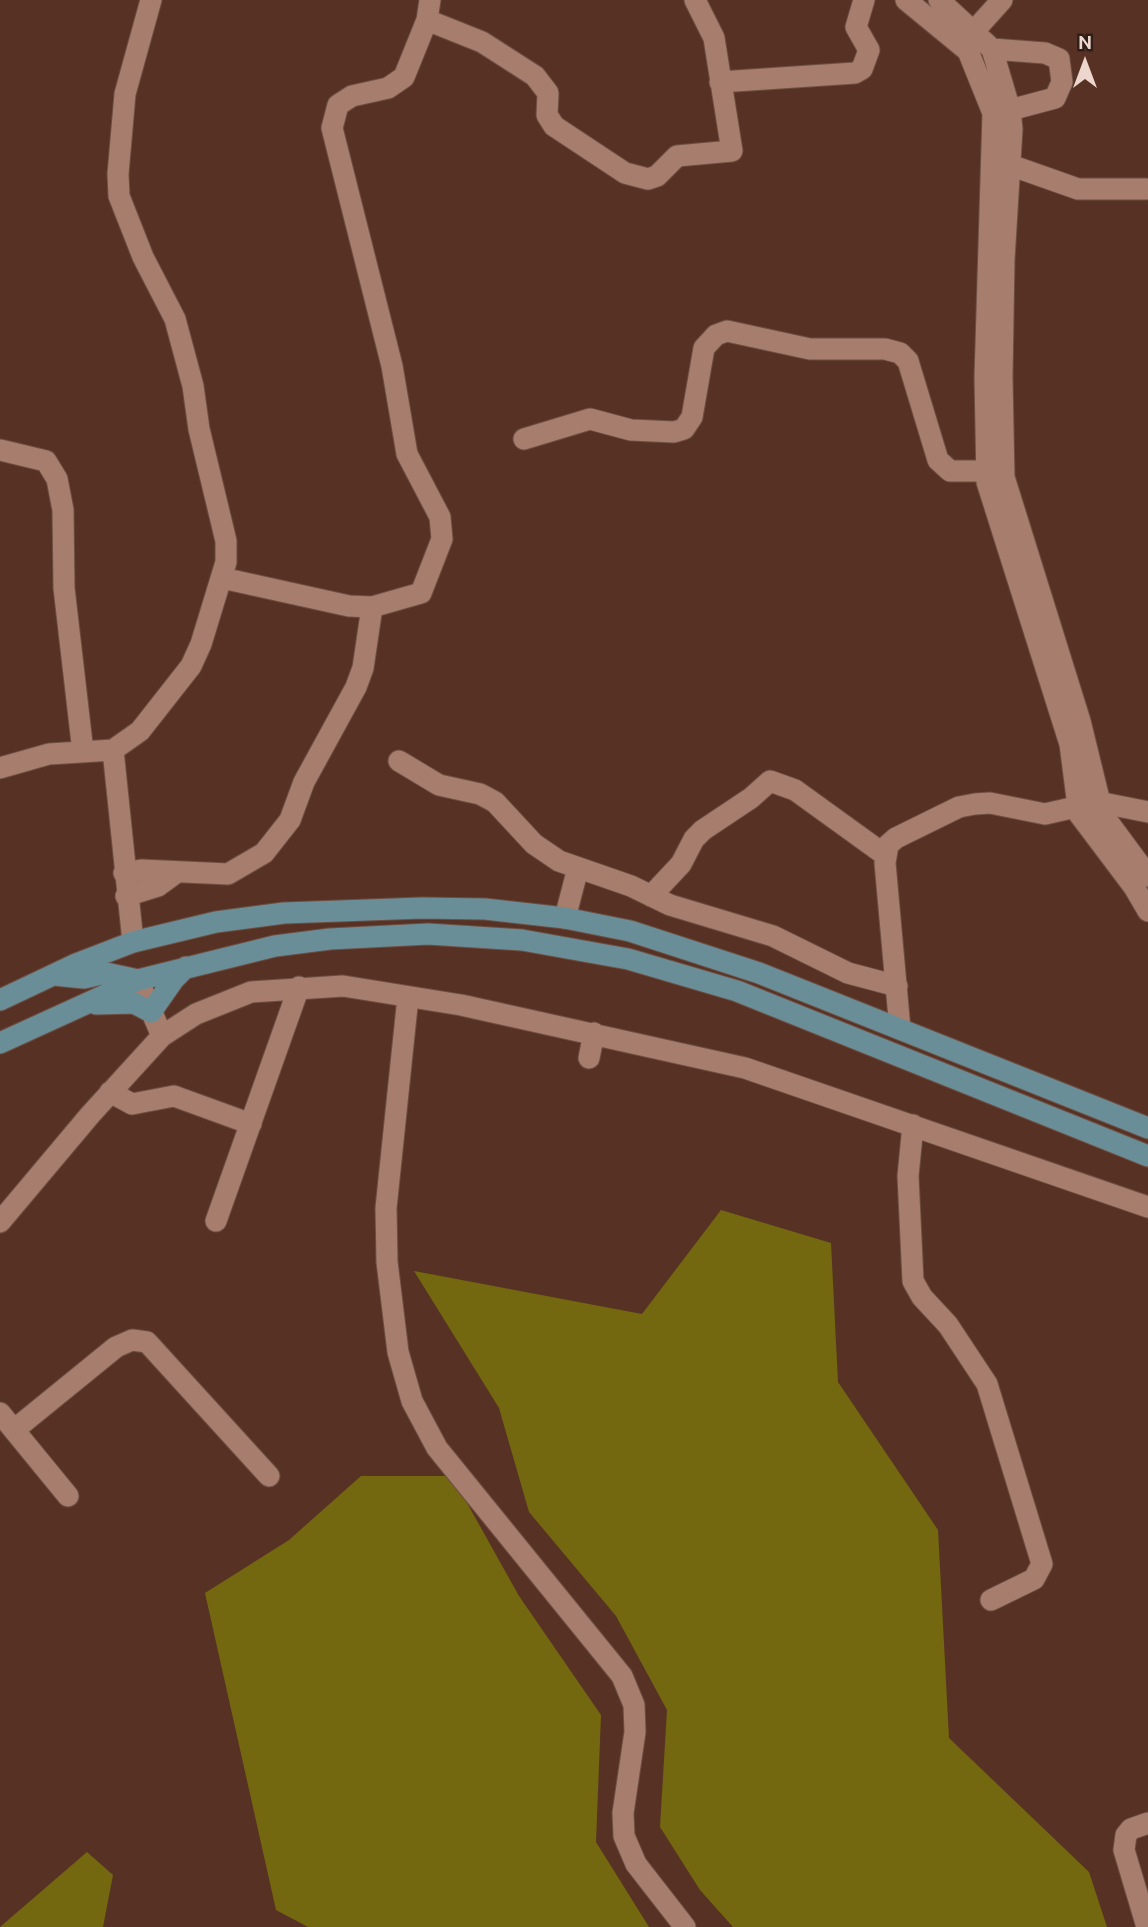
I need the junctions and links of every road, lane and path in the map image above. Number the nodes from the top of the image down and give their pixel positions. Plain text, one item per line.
1 (151, 0) edge
2 (695, 0) edge
3 (864, 0) edge
4 (906, 0) edge
5 (939, 0) edge
6 (1002, 0) edge
7 (428, 10) edge
8 (975, 30) junction
9 (992, 49) junction
10 (720, 82) junction
11 (1010, 110) junction
12 (1010, 165) junction
13 (1146, 189) dead end
14 (524, 439) dead end
15 (0, 450) edge
16 (985, 471) junction
17 (222, 578) junction
18 (372, 607) junction
19 (113, 750) junction
20 (83, 752) junction
21 (399, 761) dead end
22 (0, 768) edge
23 (1098, 802) junction
24 (1076, 805) junction
25 (1148, 812) edge
26 (885, 855) junction
27 (578, 868) junction
28 (124, 873) junction
29 (177, 873) junction
30 (1148, 876) edge
31 (126, 896) junction
32 (651, 896) junction
33 (1148, 911) edge
34 (565, 918) junction
35 (133, 942) junction
36 (188, 966) junction
37 (52, 974) junction
38 (138, 980) junction
39 (299, 986) junction
40 (897, 986) junction
41 (408, 997) junction
42 (0, 1000) edge
43 (79, 1005) junction
44 (152, 1012) junction
45 (900, 1029) junction
46 (594, 1033) junction
47 (162, 1036) junction
48 (0, 1043) edge
49 (589, 1058) dead end
50 (110, 1092) junction
51 (251, 1124) junction
52 (913, 1125) junction
53 (1148, 1128) edge
54 (1148, 1156) edge
55 (1148, 1207) edge
56 (0, 1222) edge
57 (216, 1222) dead end
58 (7, 1421) edge
59 (269, 1476) dead end
60 (68, 1496) dead end
61 (991, 1600) dead end
62 (1148, 1823) edge
63 (685, 1927) edge
64 (1147, 1927) edge

1 - 17 street
2 - 10 street
3 - 10 street
4 - 16 street
5 - 8 street
6 - 8 street
7 - 10 street
7 - 18 street
8 - 9 street
9 - 11 street
9 - 11 street
11 - 12 street
12 - 13 street
12 - 23 street
14 - 16 street
15 - 20 street
16 - 24 street
17 - 18 street
17 - 19 street
18 - 29 street
19 - 20 street
19 - 28 street
20 - 22 street
21 - 27 street
23 - 24 street
23 - 25 street
23 - 30 street
24 - 26 street
24 - 33 street
26 - 32 street
26 - 40 street
27 - 32 street
27 - 34 street
28 - 29 street
28 - 31 street
29 - 31 street
31 - 35 street
32 - 40 street
34 - 35 main road
34 - 45 main road
35 - 37 main road
36 - 38 main road
36 - 44 main road
36 - 54 main road
37 - 38 main road
37 - 42 main road
38 - 43 main road
38 - 44 street
39 - 41 street
39 - 47 street
39 - 51 street
40 - 45 street
41 - 46 street
41 - 63 street
43 - 44 main road
43 - 48 main road
44 - 47 street
45 - 53 main road
46 - 49 street
46 - 52 street
47 - 50 street
50 - 51 street
50 - 56 street
51 - 57 street
52 - 55 street
52 - 61 street
58 - 59 street
58 - 60 street
62 - 64 street

